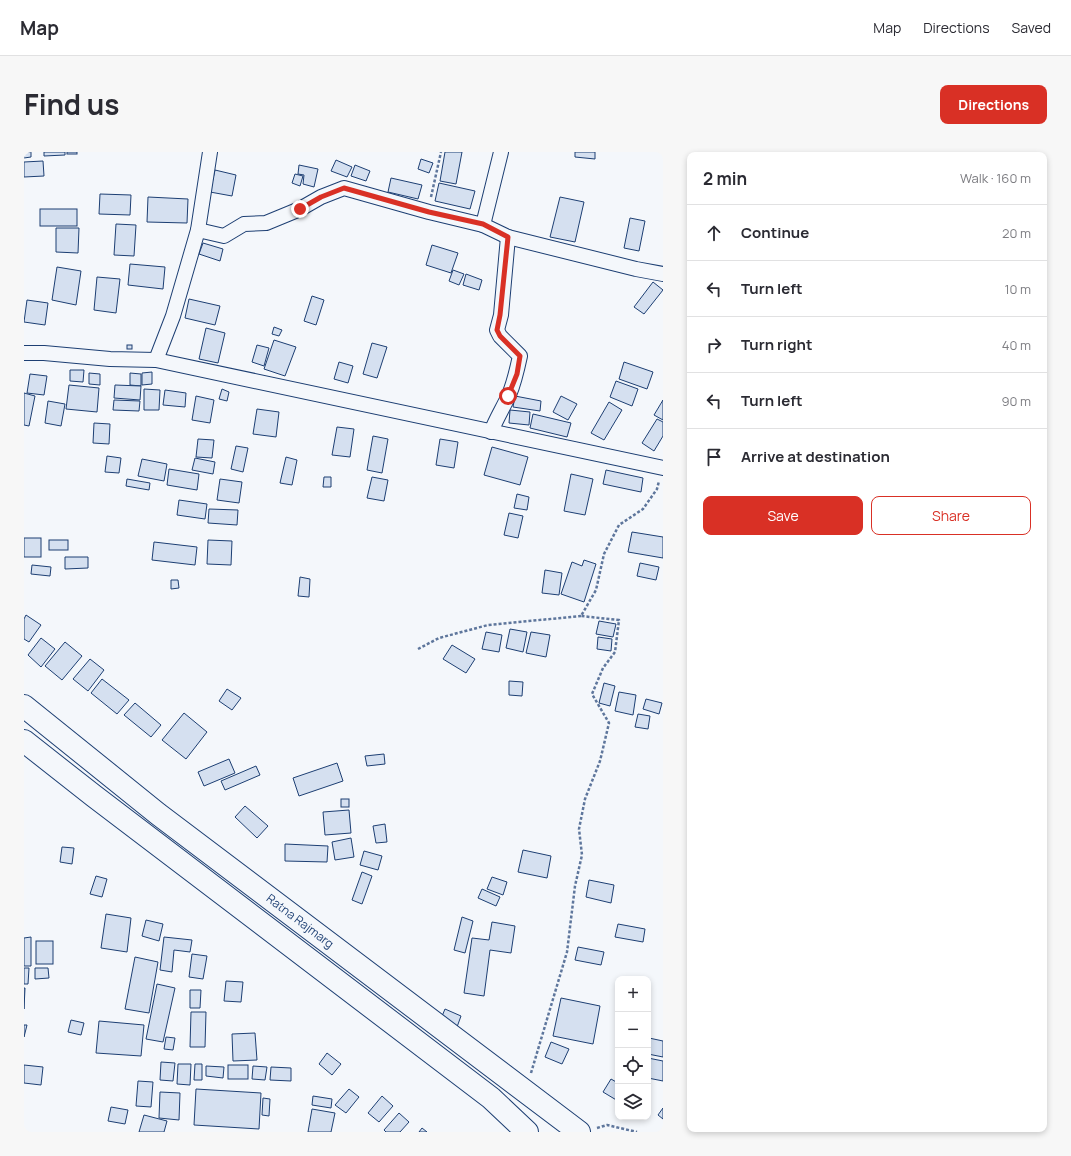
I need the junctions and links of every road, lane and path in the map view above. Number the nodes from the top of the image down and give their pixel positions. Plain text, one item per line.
1 (210, 152) edge
2 (442, 152) edge
3 (501, 152) edge
4 (429, 212) junction
5 (483, 224) junction
6 (198, 230) junction
7 (508, 237) junction
8 (663, 274) edge
9 (24, 353) edge
10 (156, 360) junction
11 (491, 432) junction
12 (662, 472) edge
13 (580, 616) junction
14 (418, 649) dead end
15 (24, 706) edge
16 (24, 740) edge
17 (527, 1093) junction
18 (587, 1130) edge
19 (525, 1131) edge
20 (637, 1132) edge

1 - 6 street
2 - 4 path
3 - 5 street
4 - 5 street
4 - 6 street
5 - 7 street
6 - 10 street
7 - 8 street
7 - 11 street
9 - 10 street
10 - 11 street
11 - 12 street
12 - 13 path
13 - 14 path
13 - 17 path
15 - 17 main road, Ratna Rajmarg
16 - 19 main road
17 - 18 main road, Ratna Rajmarg
18 - 20 path

